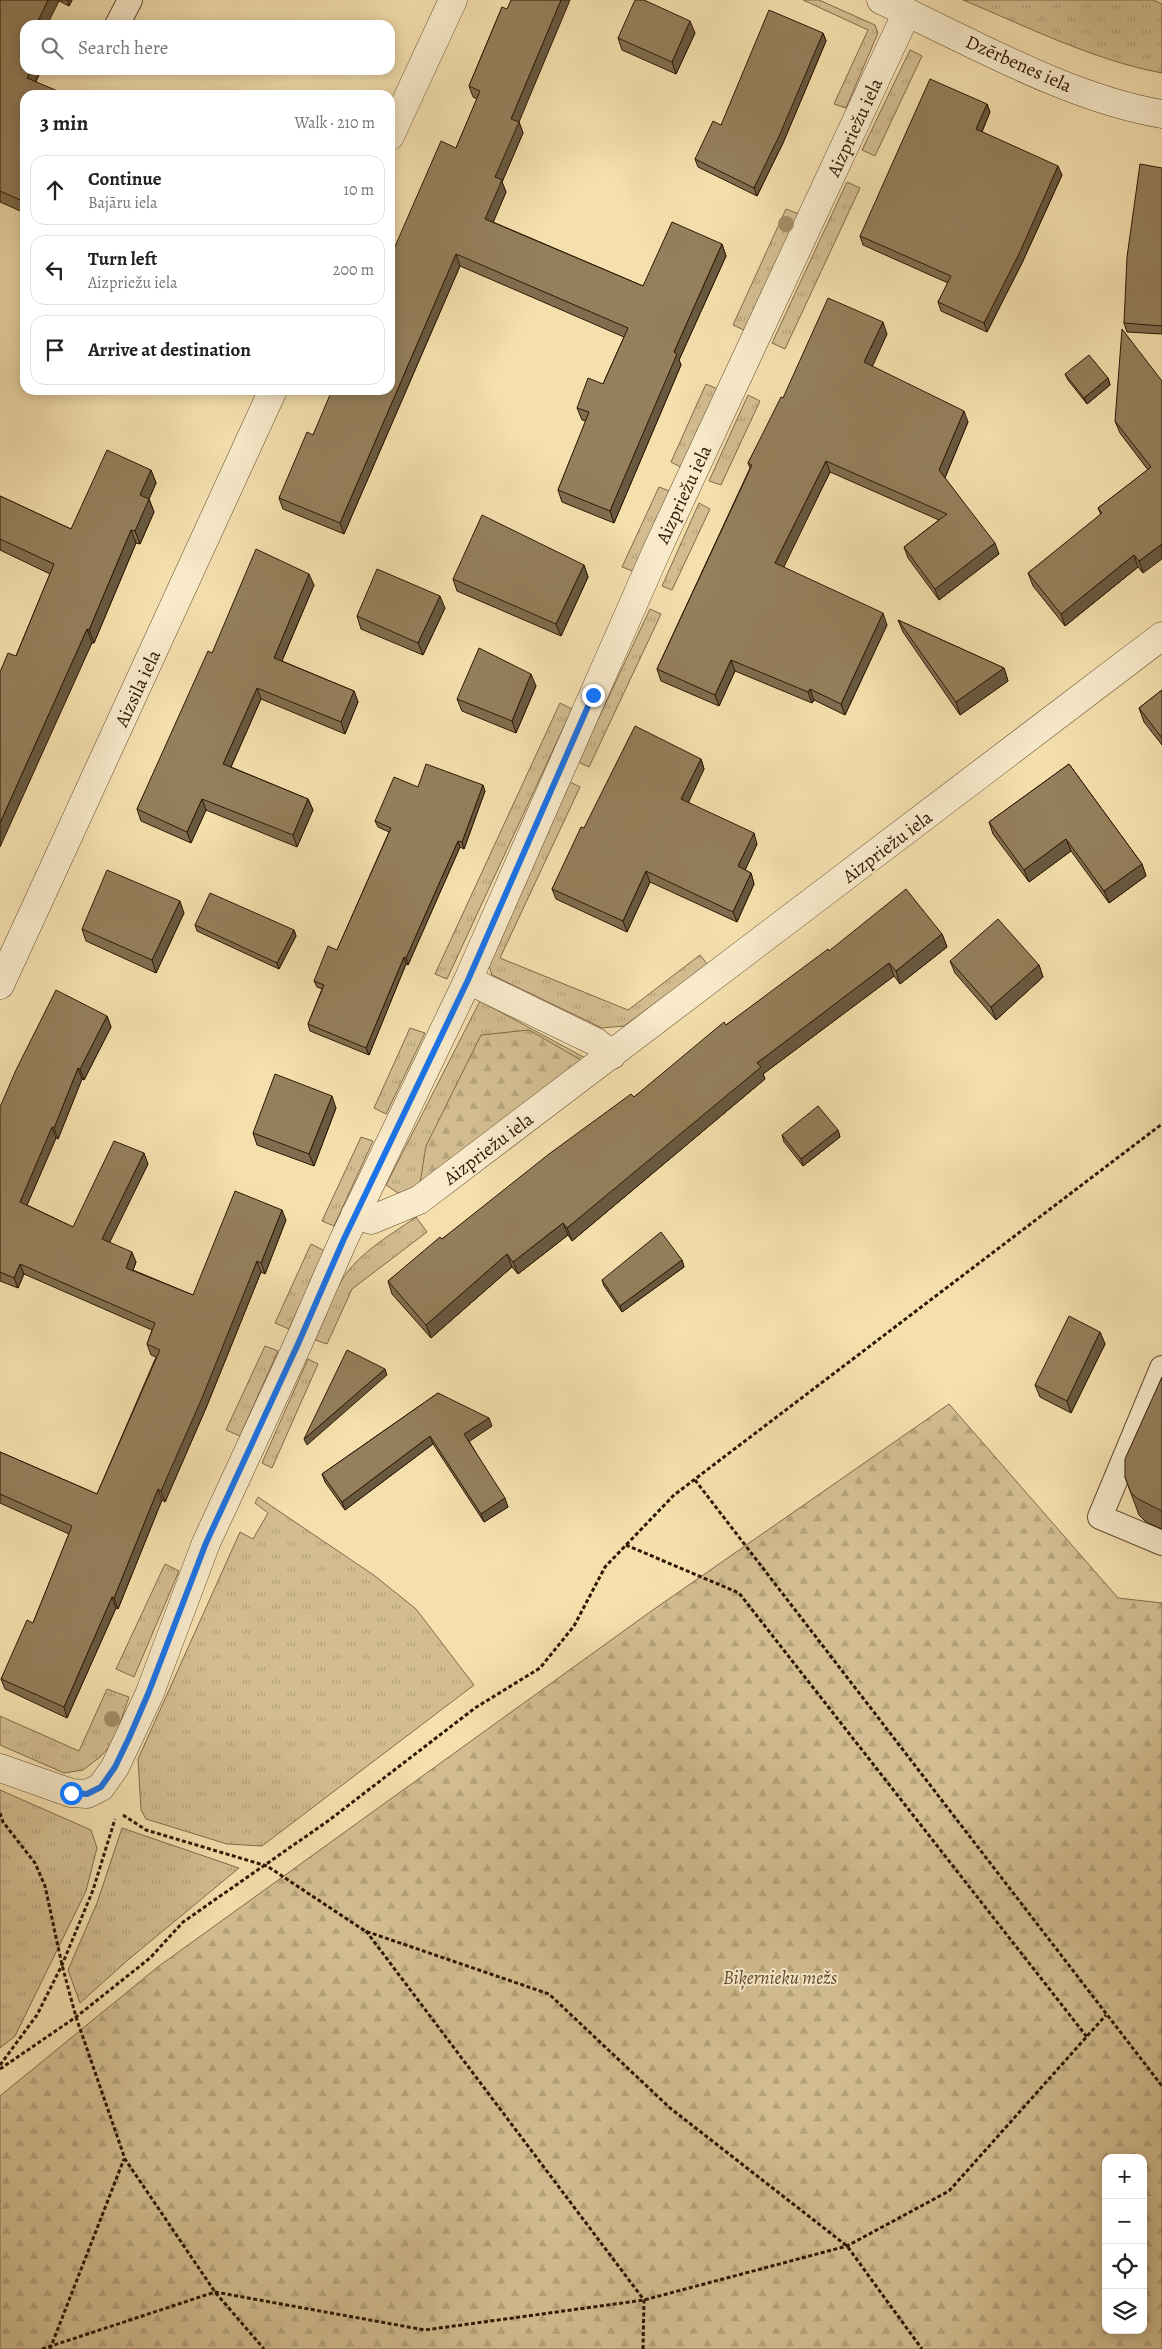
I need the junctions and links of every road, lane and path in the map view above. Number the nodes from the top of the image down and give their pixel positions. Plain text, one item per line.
1 (130, 0) edge
2 (453, 0) edge
3 (881, 0) edge
4 (908, 12) junction
5 (120, 20) edge
6 (1162, 114) edge
7 (395, 125) edge
8 (271, 395) edge
9 (1162, 636) edge
10 (468, 980) junction
11 (0, 985) edge
12 (612, 1055) junction
13 (1162, 1124) edge
14 (355, 1215) junction
15 (1162, 1368) edge
16 (695, 1480) junction
17 (1162, 1543) edge
18 (626, 1545) junction
19 (0, 1768) edge
20 (0, 1813) edge
21 (268, 1866) junction
22 (365, 1930) junction
23 (62, 1965) junction
24 (1106, 2015) junction
25 (76, 2017) junction
26 (1087, 2037) junction
27 (0, 2067) edge
28 (1162, 2086) edge
29 (124, 2159) junction
30 (847, 2246) junction
31 (215, 2292) junction
32 (644, 2300) junction
33 (50, 2348) edge
34 (42, 2349) edge
35 (264, 2349) edge
36 (644, 2349) edge
37 (922, 2349) edge

1 - 5 lane
2 - 7 street
3 - 4 street, Dzērbenes iela
4 - 6 street, Dzērbenes iela
4 - 10 street, Aizpriežu iela
8 - 11 street, Aizsila iela
9 - 12 street, Aizpriežu iela
10 - 12 street
10 - 14 street, Aizpriežu iela
12 - 14 street, Aizpriežu iela
13 - 16 path
14 - 19 street, Aizpriežu iela
15 - 17 lane
16 - 18 path
16 - 24 path
18 - 21 path
18 - 26 path
20 - 23 path
21 - 22 path
21 - 23 path
21 - 25 path
22 - 30 path
22 - 32 path
23 - 25 path
23 - 27 path
24 - 26 path
24 - 28 path
25 - 27 path
25 - 29 path
26 - 30 path
29 - 31 path
29 - 33 path
30 - 32 path
30 - 37 path
31 - 32 path
31 - 33 path
31 - 35 path
32 - 36 path
33 - 34 path

